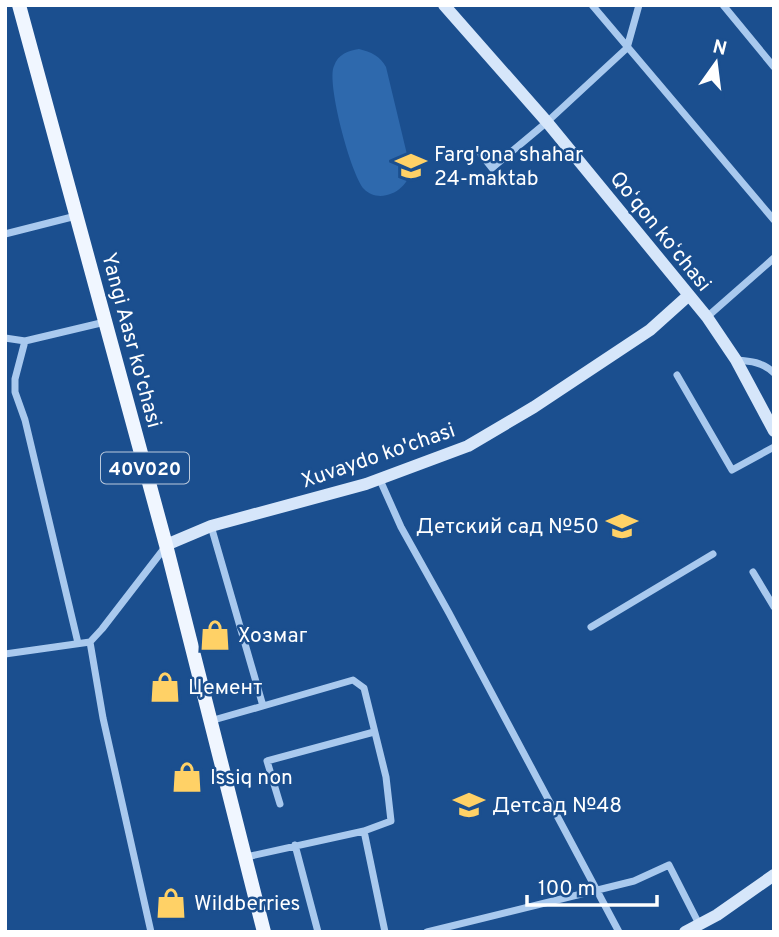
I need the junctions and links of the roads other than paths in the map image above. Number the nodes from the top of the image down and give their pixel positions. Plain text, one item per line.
1 (19, 5) edge
2 (444, 5) edge
3 (592, 5) edge
4 (639, 5) edge
5 (723, 5) edge
6 (627, 48) junction
7 (774, 67) edge
8 (547, 122) junction
9 (481, 155) dead end
10 (76, 216) junction
11 (774, 220) edge
12 (5, 234) edge
13 (774, 258) edge
14 (690, 295) junction
15 (707, 317) junction
16 (106, 322) junction
17 (5, 338) edge
18 (25, 341) junction
19 (736, 360) junction
20 (774, 373) edge
21 (677, 375) dead end
22 (774, 431) edge
23 (774, 447) edge
24 (380, 480) junction
25 (211, 526) junction
26 (166, 545) junction
27 (713, 554) dead end
28 (754, 572) dead end
29 (774, 607) edge
30 (591, 627) dead end
31 (90, 642) junction
32 (78, 643) junction
33 (5, 654) edge
34 (263, 706) junction
35 (210, 721) junction
36 (374, 732) junction
37 (280, 804) dead end
38 (364, 831) junction
39 (295, 845) junction
40 (246, 858) junction
41 (774, 875) edge
42 (596, 891) junction
43 (699, 924) junction
44 (151, 932) edge
45 (264, 932) edge
46 (318, 932) edge
47 (385, 932) edge
48 (427, 932) edge
49 (619, 932) edge
50 (685, 932) edge

1 - 10 main road, Yangi Aasr ko'chasi / 40V020
2 - 8 street, Qoʻqon koʻchasi
3 - 6 street
4 - 6 street
5 - 7 street
6 - 8 street
6 - 11 street
8 - 9 street
8 - 14 street, Qoʻqon koʻchasi
10 - 12 street
10 - 16 main road, Yangi Aasr ko'chasi / 40V020
13 - 15 street
14 - 15 street, Qoʻqon koʻchasi
14 - 24 street, Xuvaydo ko'chasi
15 - 19 street, Qoʻqon koʻchasi
16 - 18 street
16 - 26 main road, Yangi Aasr ko'chasi / 40V020
17 - 18 street
18 - 32 street
19 - 20 street
19 - 22 street, Qoʻqon koʻchasi
21 - 23 street
24 - 25 street, Xuvaydo ko'chasi
24 - 42 street
25 - 26 street, Xuvaydo ko'chasi
25 - 34 street
26 - 31 street
26 - 35 main road, Yangi Aasr ko'chasi / 40V020
27 - 30 street
28 - 29 street
31 - 32 street
31 - 44 street
32 - 33 street
34 - 35 street
34 - 36 street
35 - 40 main road, Yangi Aasr ko'chasi / 40V020
36 - 37 street
36 - 38 street
38 - 39 street
38 - 47 street
39 - 40 street
39 - 46 street
40 - 45 main road, Yangi Aasr ko'chasi / 40V020
41 - 43 street
42 - 43 street
42 - 48 street
42 - 49 street
43 - 50 street

